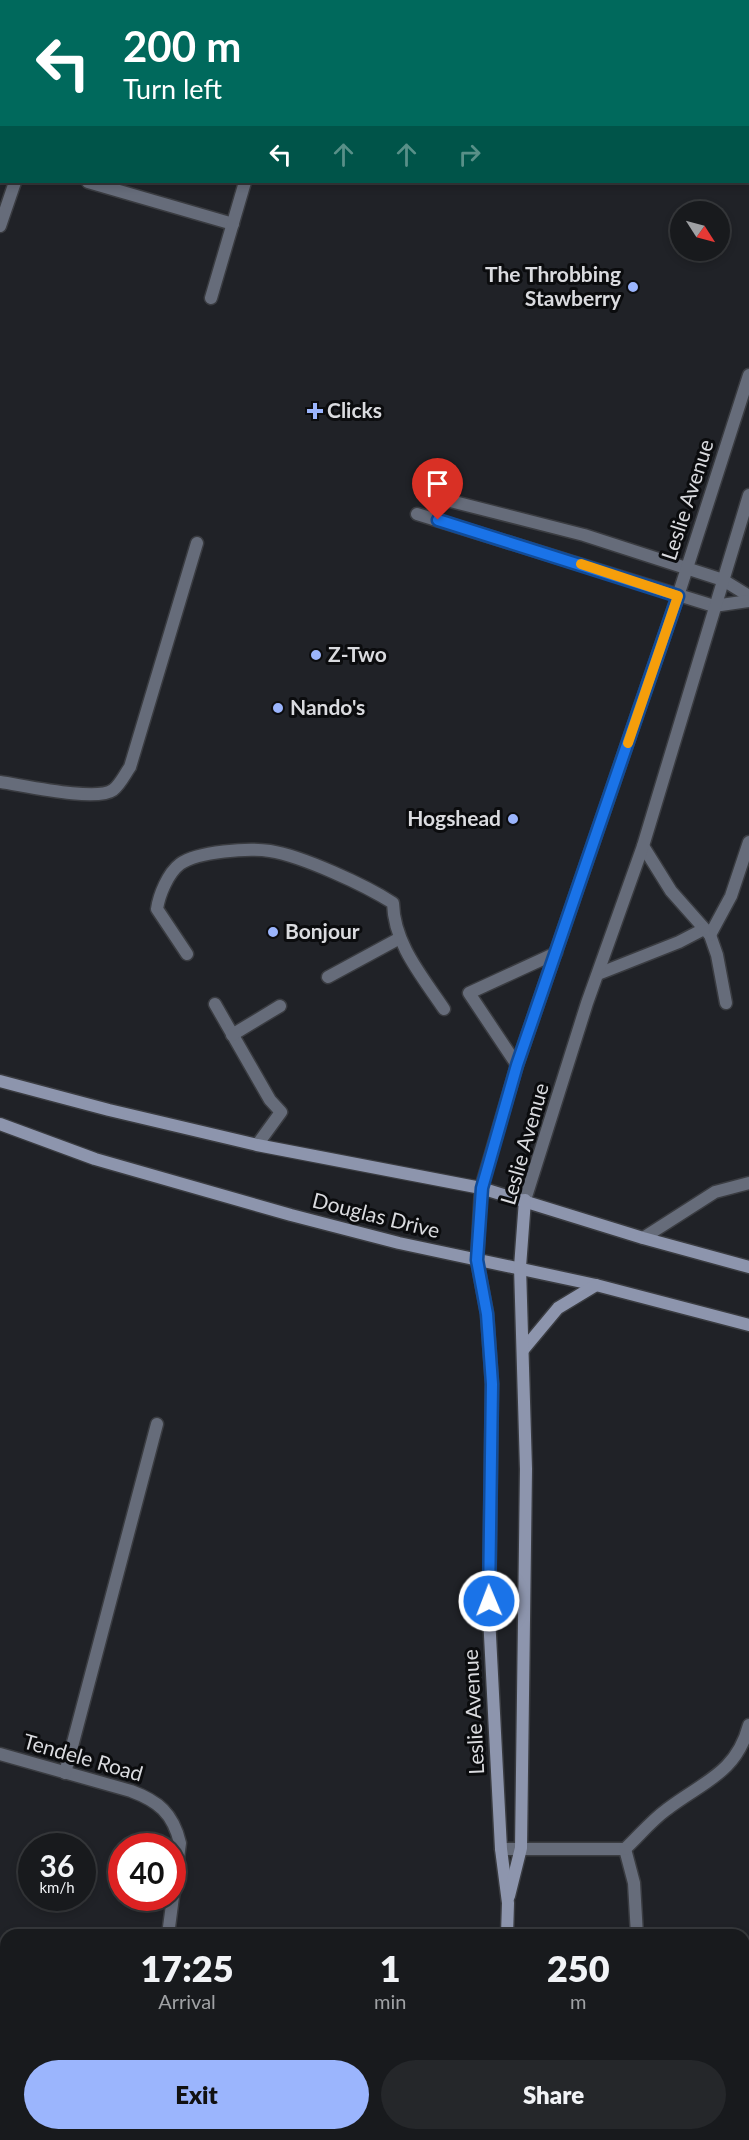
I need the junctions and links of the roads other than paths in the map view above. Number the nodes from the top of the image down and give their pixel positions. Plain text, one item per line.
1 (15, 183) edge
2 (90, 183) edge
3 (245, 183) edge
4 (233, 224) junction
5 (0, 226) edge
6 (211, 298) dead end
7 (749, 375) edge
8 (423, 494) dead end
9 (749, 495) edge
10 (417, 514) dead end
11 (197, 543) dead end
12 (686, 568) junction
13 (723, 580) junction
14 (678, 596) junction
15 (749, 596) edge
16 (749, 601) edge
17 (714, 606) junction
18 (0, 782) edge
19 (749, 842) edge
20 (643, 846) junction
21 (707, 932) junction
22 (400, 938) junction
23 (187, 954) dead end
24 (556, 954) junction
25 (598, 974) junction
26 (328, 977) dead end
27 (726, 1003) dead end
28 (215, 1004) dead end
29 (280, 1006) dead end
30 (444, 1009) dead end
31 (232, 1035) junction
32 (517, 1065) junction
33 (0, 1081) edge
34 (0, 1124) edge
35 (257, 1145) junction
36 (749, 1183) edge
37 (482, 1188) junction
38 (525, 1200) junction
39 (644, 1238) junction
40 (477, 1260) junction
41 (520, 1267) junction
42 (749, 1267) edge
43 (596, 1285) junction
44 (749, 1324) edge
45 (523, 1350) junction
46 (157, 1424) dead end
47 (749, 1725) edge
48 (0, 1754) edge
49 (65, 1773) junction
50 (521, 1848) junction
51 (501, 1849) junction
52 (625, 1849) junction
53 (508, 1903) junction
54 (169, 1929) edge
55 (507, 1929) edge
56 (638, 1929) edge

1 - 5 street
2 - 4 street
3 - 4 street
4 - 6 street
7 - 12 street, Leslie Avenue
8 - 12 street
9 - 13 street, Leslie Avenue
10 - 14 street
11 - 18 street
12 - 13 street
12 - 14 street, Leslie Avenue
13 - 15 street
13 - 17 street, Leslie Avenue
14 - 17 street
14 - 24 street, Leslie Avenue
16 - 17 street
17 - 20 street, Leslie Avenue
19 - 21 street
20 - 21 street
20 - 25 street, Leslie Avenue
21 - 25 street
21 - 27 street
22 - 23 street
22 - 26 street
22 - 30 street
24 - 32 street, Leslie Avenue
24 - 32 street
25 - 38 street, Leslie Avenue
28 - 31 street
29 - 31 street
31 - 35 street
32 - 37 street, Leslie Avenue
33 - 35 street, Douglas Drive
34 - 40 street, Douglas Drive
35 - 37 street, Douglas Drive
36 - 39 street
37 - 38 street, Douglas Drive
37 - 40 street, Leslie Avenue
38 - 39 street, Douglas Drive
38 - 41 street, Leslie Avenue
39 - 42 street, Douglas Drive
40 - 41 street, Douglas Drive
40 - 51 street, Leslie Avenue
41 - 43 street, Douglas Drive
41 - 45 street, Leslie Avenue
43 - 44 street, Douglas Drive
43 - 45 street
45 - 50 street, Leslie Avenue
46 - 49 street
47 - 52 street
48 - 49 street, Tendele Road
49 - 54 street, Tendele Road
50 - 51 street
50 - 52 street
50 - 53 street, Leslie Avenue
51 - 53 street, Leslie Avenue
52 - 56 street
53 - 55 street, Leslie Avenue

